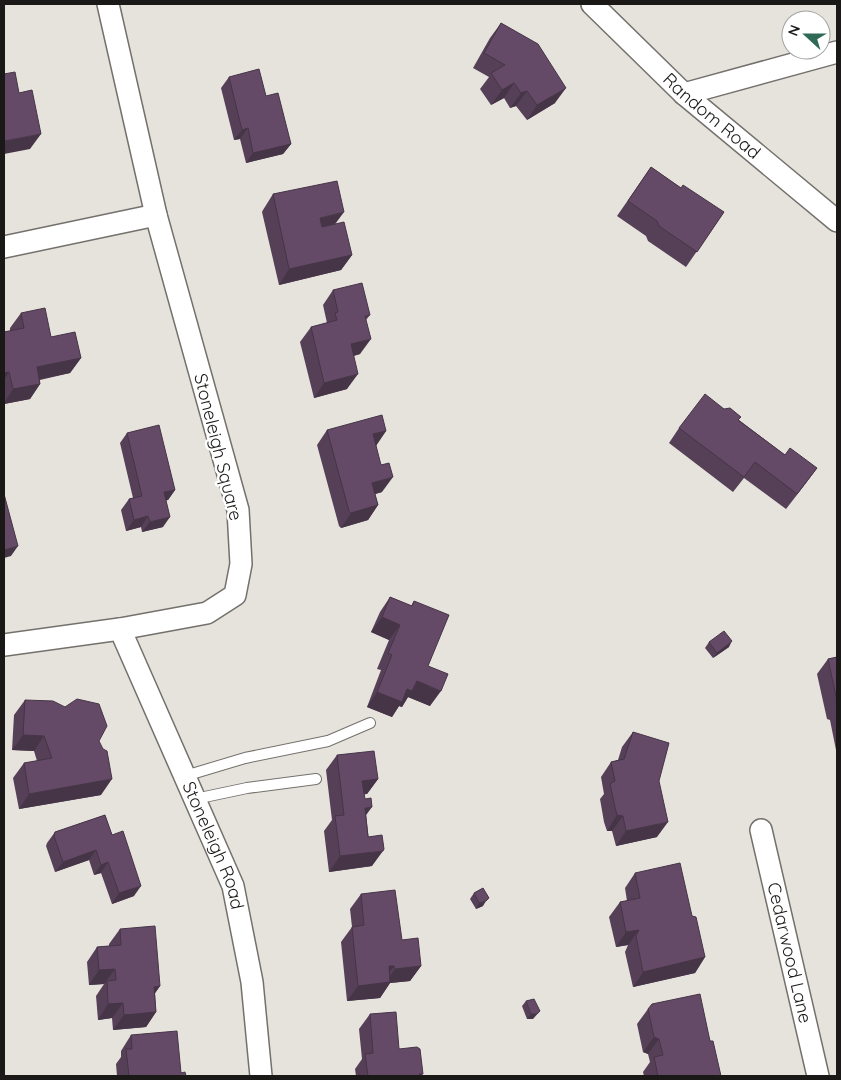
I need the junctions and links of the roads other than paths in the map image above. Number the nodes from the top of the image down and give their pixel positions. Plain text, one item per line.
1 (108, 4) edge
2 (592, 4) edge
3 (837, 52) edge
4 (684, 94) junction
5 (156, 215) junction
6 (837, 221) edge
7 (4, 247) edge
8 (120, 629) junction
9 (4, 645) edge
10 (370, 723) dead end
11 (185, 776) junction
12 (316, 779) dead end
13 (195, 799) junction
14 (761, 830) dead end
15 (261, 1076) edge
16 (818, 1076) edge

1 - 5 street, Stoneleigh Square
2 - 4 street, Random Road
3 - 4 street
4 - 6 street, Random Road
5 - 7 street
5 - 8 street, Stoneleigh Square
8 - 9 street, Stoneleigh Square
8 - 11 street, Stoneleigh Road
10 - 11 lane
11 - 13 street, Stoneleigh Road
12 - 13 lane
13 - 15 street, Stoneleigh Road
14 - 16 street, Cedarwood Lane

